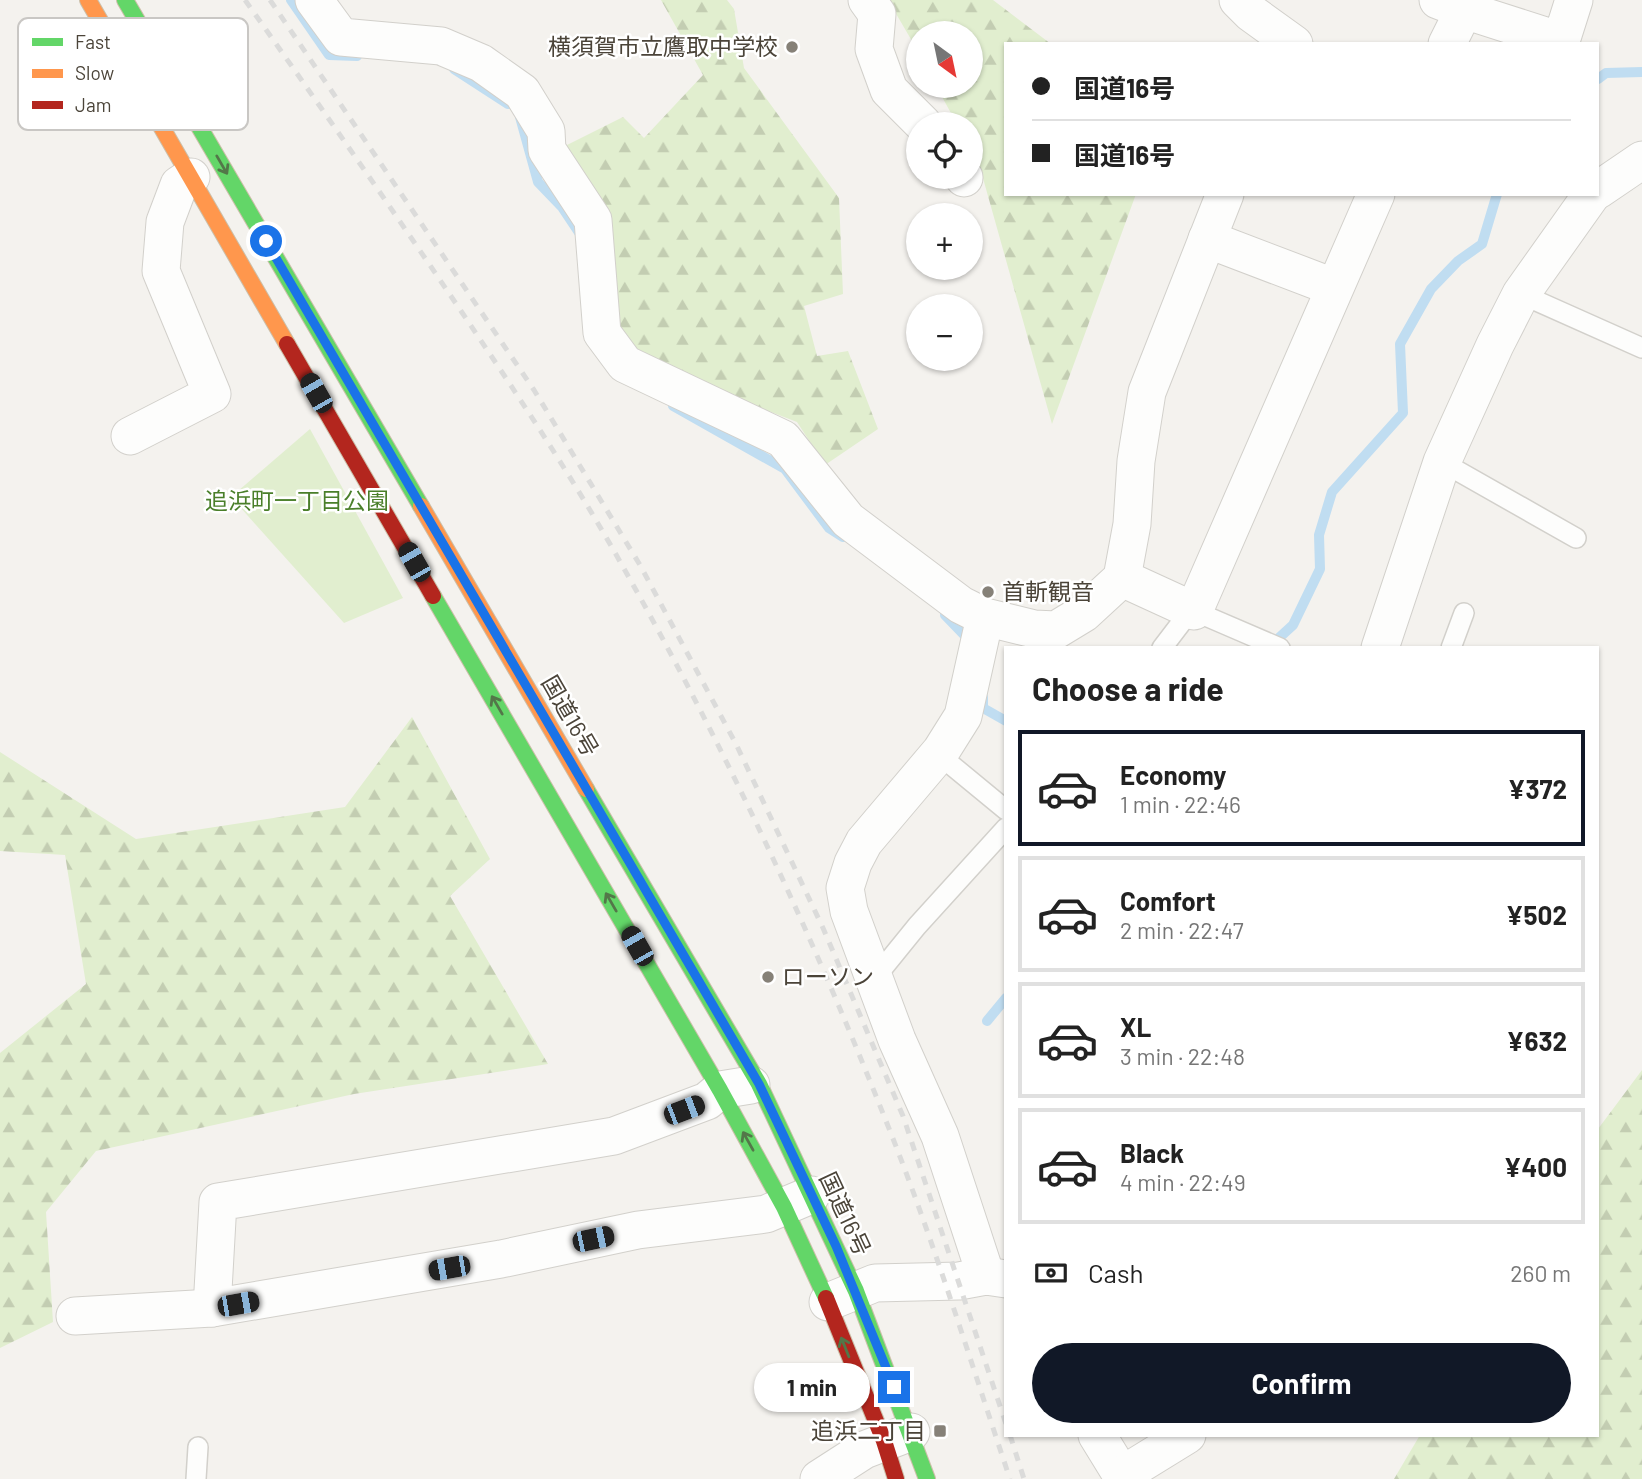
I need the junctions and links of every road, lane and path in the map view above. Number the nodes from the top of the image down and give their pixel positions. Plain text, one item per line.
1 (88, 0) edge
2 (125, 0) edge
3 (314, 0) edge
4 (867, 0) edge
5 (1238, 0) edge
6 (1574, 0) edge
7 (1451, 5) edge
8 (98, 18) edge
9 (136, 18) edge
10 (1291, 42) edge
11 (1447, 42) edge
12 (911, 112) edge
13 (164, 130) edge
14 (201, 130) edge
15 (1642, 160) edge
16 (191, 177) junction
17 (1599, 189) edge
18 (1224, 196) edge
19 (1375, 196) edge
20 (1591, 196) edge
21 (1207, 239) junction
22 (1334, 287) junction
23 (1521, 294) junction
24 (1642, 348) edge
25 (130, 436) dead end
26 (1441, 462) junction
27 (1576, 537) dead end
28 (1122, 578) junction
29 (1192, 610) junction
30 (1464, 613) dead end
31 (985, 617) junction
32 (1271, 643) edge
33 (1164, 646) edge
34 (1381, 646) edge
35 (1452, 646) edge
36 (938, 754) junction
37 (1004, 808) edge
38 (1004, 830) edge
39 (874, 979) junction
40 (759, 1084) junction
41 (720, 1090) junction
42 (798, 1201) junction
43 (996, 1277) edge
44 (842, 1296) junction
45 (212, 1308) junction
46 (75, 1316) dead end
47 (898, 1437) junction
48 (1098, 1437) edge
49 (1184, 1437) edge
50 (198, 1447) dead end
51 (1123, 1477) edge
52 (196, 1479) edge
53 (819, 1479) edge
54 (897, 1479) edge
55 (927, 1479) edge

1 - 8 highway, 国道16号
2 -> 9 highway, 国道16号
3 - 31 street
4 - 12 street
5 - 10 street
6 - 7 street
7 - 11 street
13 - 16 highway, 国道16号
14 -> 40 highway, 国道16号
15 - 17 street
16 - 25 street
41 -> 16 highway, 国道16号
18 - 21 street
19 - 22 street
20 - 23 street
21 - 22 street
21 - 28 street
22 - 29 street
23 - 24 lane
23 - 26 street
26 - 27 lane
26 - 34 street
28 - 29 street
28 - 31 street
29 - 32 lane
29 - 33 lane
30 - 35 lane
31 - 36 street
36 - 37 lane
36 - 39 street
38 - 39 lane
39 - 43 street
40 - 41 street
40 - 42 highway, 国道16号
42 -> 41 highway, 国道16号
41 - 45 street
42 - 44 highway, 国道16号
42 - 44 highway, 国道16号
42 - 45 street
43 - 44 street
44 - 47 highway, 国道16号
47 -> 44 highway, 国道16号
45 - 46 street
47 - 53 street
47 - 54 highway, 国道16号
47 - 55 highway, 国道16号
48 - 51 street
49 - 51 street
50 - 52 lane

